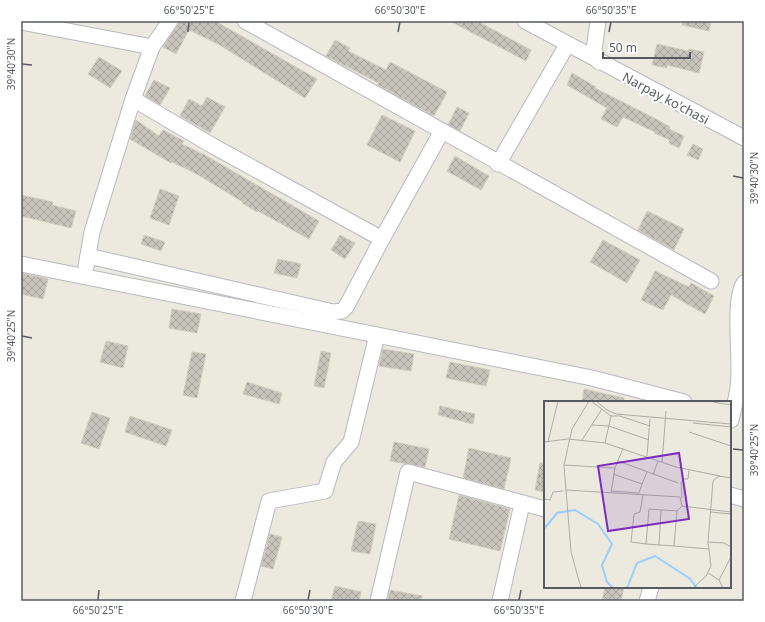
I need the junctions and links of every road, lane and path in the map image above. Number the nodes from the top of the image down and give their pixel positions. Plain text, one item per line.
1 (170, 21) edge
2 (244, 21) edge
3 (525, 21) edge
4 (598, 21) edge
5 (21, 22) edge
6 (567, 45) junction
7 (152, 47) junction
8 (599, 62) junction
9 (133, 99) junction
10 (442, 131) junction
11 (744, 138) edge
12 (498, 164) junction
13 (382, 239) junction
14 (88, 256) junction
15 (21, 264) edge
16 (84, 277) junction
17 (711, 281) dead end
18 (744, 282) edge
19 (377, 335) junction
20 (680, 401) edge
21 (731, 417) edge
22 (731, 495) edge
23 (744, 499) edge
24 (522, 504) junction
25 (544, 509) edge
26 (651, 588) edge
27 (243, 601) edge
28 (378, 601) edge
29 (500, 601) edge
30 (647, 601) edge

1 - 7 street
2 - 10 street
3 - 6 street, Narpay ko'chasi
4 - 8 street
5 - 7 street
6 - 8 street, Narpay ko'chasi
6 - 12 street
7 - 9 street
8 - 11 street, Narpay ko'chasi
9 - 13 street
9 - 14 street
10 - 12 street
10 - 13 street
12 - 17 street
13 - 14 street
14 - 16 street
15 - 16 street
16 - 19 street
18 - 21 street
19 - 20 street
19 - 27 street
22 - 23 street
24 - 25 street
24 - 28 street
24 - 29 street
26 - 30 street

